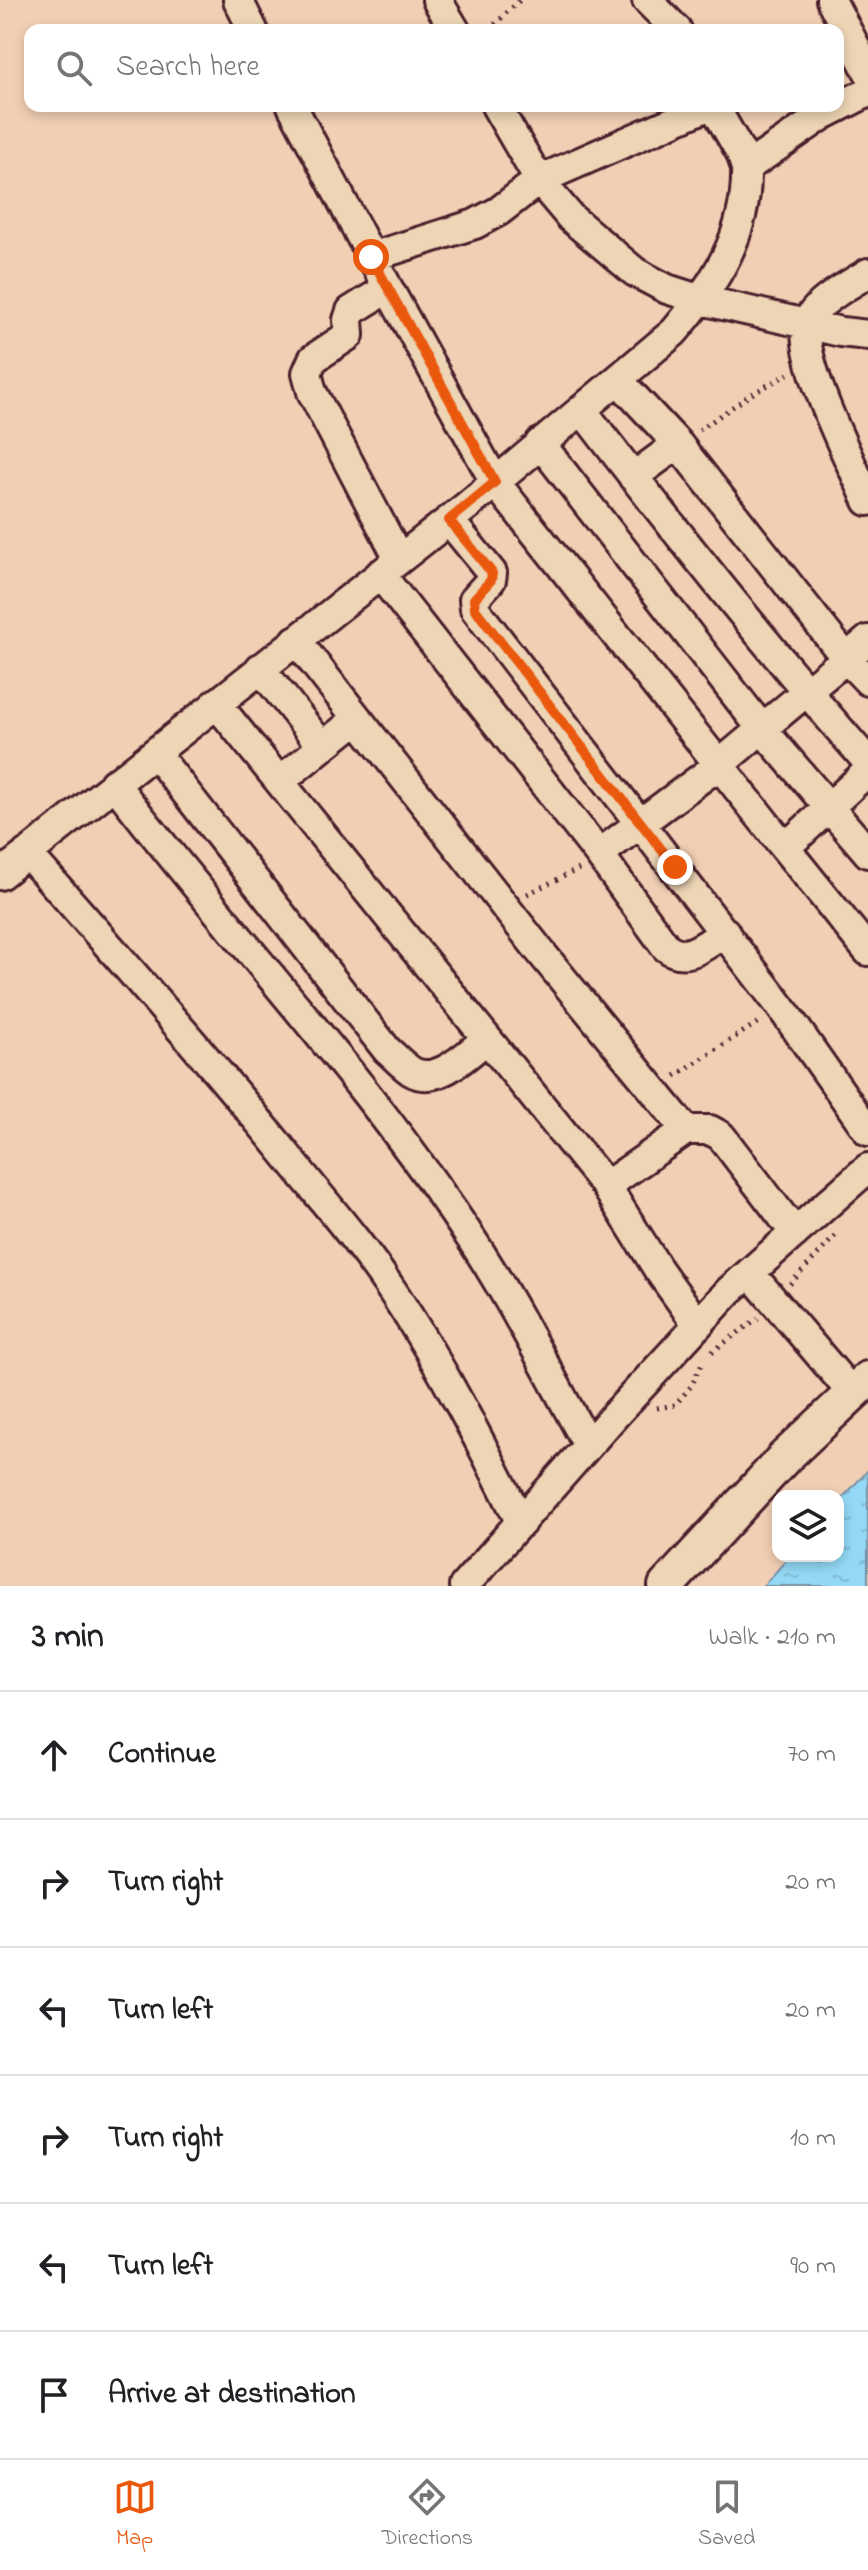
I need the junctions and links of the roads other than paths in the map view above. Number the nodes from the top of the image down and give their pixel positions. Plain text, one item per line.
1 (238, 0) edge
2 (437, 0) edge
3 (647, 0) edge
4 (831, 0) edge
5 (250, 24) edge
6 (451, 24) edge
7 (671, 24) edge
8 (844, 24) edge
9 (844, 25) edge
10 (868, 71) edge
11 (868, 92) edge
12 (844, 104) edge
13 (295, 112) edge
14 (499, 112) edge
15 (694, 112) edge
16 (717, 112) edge
17 (829, 112) edge
18 (746, 168) junction
19 (539, 180) junction
20 (371, 257) junction
21 (868, 273) edge
22 (388, 288) junction
23 (701, 300) junction
24 (807, 324) junction
25 (868, 335) edge
26 (618, 380) junction
27 (582, 410) junction
28 (540, 443) junction
29 (678, 444) junction
30 (633, 477) junction
31 (495, 482) junction
32 (868, 501) edge
33 (449, 520) junction
34 (389, 567) junction
35 (296, 640) junction
36 (868, 640) edge
37 (846, 658) junction
38 (260, 668) junction
39 (868, 681) edge
40 (806, 692) junction
41 (216, 703) junction
42 (357, 719) junction
43 (762, 729) junction
44 (322, 746) junction
45 (155, 753) junction
46 (868, 762) edge
47 (720, 764) junction
48 (868, 771) edge
49 (280, 781) junction
50 (114, 783) junction
51 (828, 806) junction
52 (642, 824) junction
53 (785, 848) junction
54 (27, 853) junction
55 (868, 853) edge
56 (599, 854) junction
57 (0, 875) edge
58 (725, 932) junction
59 (864, 938) edge
60 (487, 1039) junction
61 (686, 1130) junction
62 (868, 1131) edge
63 (868, 1168) edge
64 (606, 1186) junction
65 (795, 1233) junction
66 (750, 1273) junction
67 (698, 1325) junction
68 (860, 1386) edge
69 (588, 1445) junction
70 (521, 1523) junction
71 (464, 1586) edge
72 (666, 1586) edge

1 - 5 street
2 - 6 street
3 - 7 street
4 - 8 street
9 - 10 street
11 - 12 street
13 - 20 street
14 - 19 street
15 - 19 street
16 - 18 street
17 - 18 street
18 - 23 street
19 - 20 street
19 - 23 street
20 - 22 street
21 - 24 street
22 - 31 street
22 - 34 street
23 - 24 street
23 - 26 street
24 - 25 street
24 - 32 street
26 - 27 street
26 - 29 street
27 - 28 street
27 - 30 street
28 - 31 street
28 - 43 street
29 - 30 street
29 - 37 street
30 - 40 street
31 - 33 street
31 - 47 street
33 - 34 street
33 - 52 street
34 - 35 street
34 - 56 street
35 - 38 street
35 - 42 street
36 - 37 street
37 - 39 street
37 - 40 street
38 - 41 street
38 - 44 street
40 - 43 street
40 - 46 street
41 - 45 street
41 - 49 street
42 - 44 street
42 - 61 street
43 - 47 street
43 - 51 street
44 - 49 street
45 - 50 street
45 - 60 street
47 - 52 street
47 - 53 street
48 - 51 street
49 - 60 street
50 - 54 street
50 - 69 street
51 - 53 street
51 - 55 street
52 - 56 street
52 - 58 street
53 - 59 street
54 - 57 street
54 - 70 street
56 - 58 street
58 - 62 street
60 - 64 street
61 - 64 street
61 - 65 street
63 - 65 street
64 - 67 street
65 - 66 street
66 - 67 street
66 - 68 street
67 - 69 street
68 - 72 street
69 - 70 street
70 - 71 street

